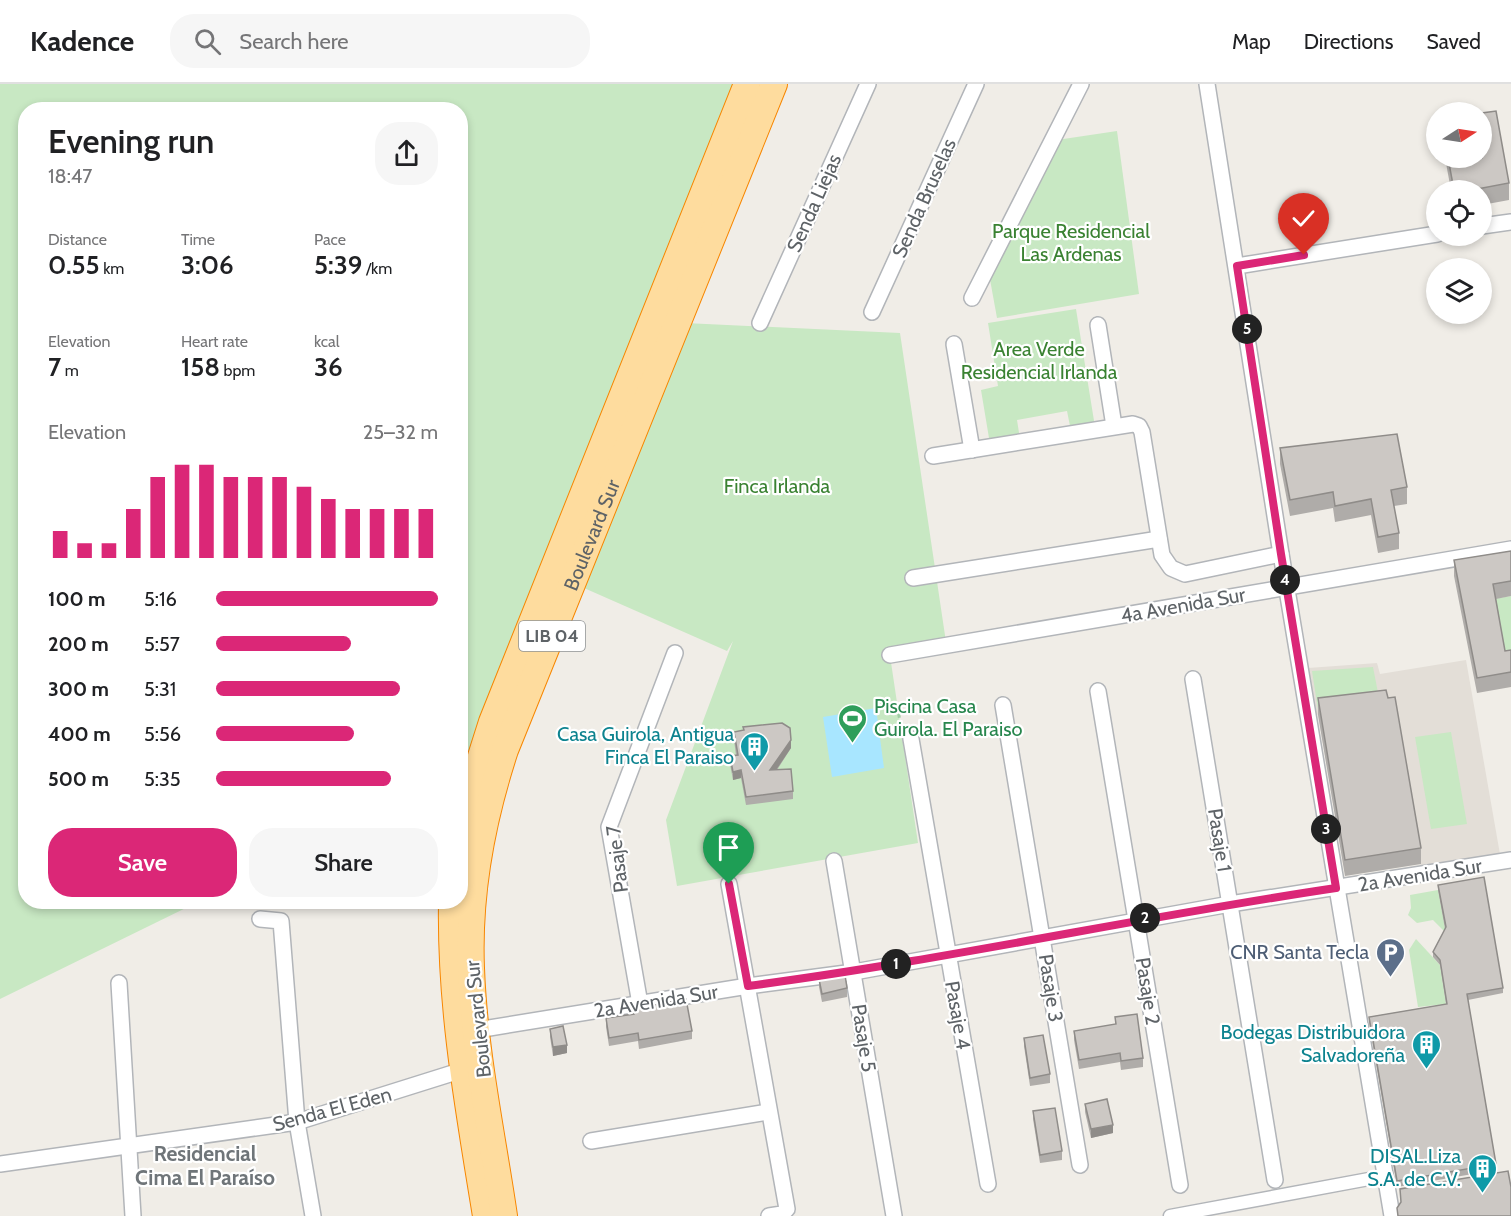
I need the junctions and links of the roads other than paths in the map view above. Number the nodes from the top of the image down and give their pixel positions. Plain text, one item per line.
1 (747, 84) edge
2 (774, 84) edge
3 (868, 84) edge
4 (976, 84) edge
5 (1081, 84) edge
6 (1208, 84) edge
7 (1511, 222) edge
8 (1492, 225) edge
9 (1426, 236) edge
10 (1237, 266) junction
11 (972, 298) dead end
12 (872, 312) dead end
13 (760, 323) dead end
14 (1098, 325) dead end
15 (954, 344) dead end
16 (1114, 426) junction
17 (972, 450) junction
18 (933, 456) dead end
19 (1159, 539) junction
20 (1511, 549) edge
21 (1281, 554) junction
22 (913, 578) dead end
23 (1286, 587) junction
24 (675, 653) dead end
25 (890, 655) dead end
26 (1194, 678) dead end
27 (1098, 690) dead end
28 (1003, 705) dead end
29 (911, 739) dead end
30 (468, 803) edge
31 (1511, 860) edge
32 (834, 861) dead end
33 (729, 884) dead end
34 (1336, 888) junction
35 (1230, 904) junction
36 (452, 909) edge
37 (260, 919) dead end
38 (1137, 920) junction
39 (1043, 937) junction
40 (948, 954) junction
41 (854, 972) junction
42 (119, 983) dead end
43 (748, 986) junction
44 (640, 1004) junction
45 (477, 1030) junction
46 (472, 1067) junction
47 (768, 1112) junction
48 (297, 1122) junction
49 (591, 1141) dead end
50 (129, 1148) junction
51 (0, 1164) edge
52 (1080, 1165) dead end
53 (1385, 1176) junction
54 (1275, 1180) dead end
55 (988, 1184) dead end
56 (1180, 1185) dead end
57 (133, 1216) edge
58 (313, 1216) edge
59 (486, 1216) edge
60 (504, 1216) edge
61 (769, 1216) edge
62 (894, 1216) edge
63 (1170, 1216) edge
64 (1392, 1216) edge

1 - 30 highway, Boulevard Sur / LIB 04
2 - 45 highway, Boulevard Sur / LIB 04
3 - 13 street, Senda Liejas
4 - 12 street, Senda Bruselas
5 - 11 street
6 - 10 street
7 - 8 street
9 - 10 street
10 - 21 street
14 - 16 street
15 - 17 street
16 - 17 street
16 - 19 street
17 - 18 street
19 - 21 street
19 - 22 street
20 - 23 street, 4a Avenida Sur
21 - 23 street
23 - 25 street, 4a Avenida Sur
23 - 34 street
24 - 44 street, Pasaje 7
26 - 35 street, Pasaje 1
27 - 38 street, Pasaje 2
28 - 39 street, Pasaje 3
29 - 40 street, Pasaje 4
31 - 34 street, 2a Avenida Sur
32 - 41 street, Pasaje 5
33 - 43 street
34 - 35 street, 2a Avenida Sur
34 - 53 street
35 - 38 street, 2a Avenida Sur
35 - 54 street, Pasaje 1
36 - 46 highway, Boulevard Sur / LIB 04
37 - 48 street
38 - 39 street, 2a Avenida Sur
38 - 56 street, Pasaje 2
39 - 40 street, 2a Avenida Sur
39 - 52 street, Pasaje 3
40 - 41 street, 2a Avenida Sur
40 - 55 street, Pasaje 4
41 - 43 street, 2a Avenida Sur
41 - 62 street, Pasaje 5
42 - 50 street
43 - 44 street, 2a Avenida Sur
43 - 47 street
44 - 45 street, 2a Avenida Sur
45 - 46 highway, Boulevard Sur / LIB 04
46 - 48 street, Senda El Eden
46 - 59 highway, Boulevard Sur / LIB 04
46 - 60 highway, Boulevard Sur / LIB 04
47 - 49 street
47 - 61 street
48 - 50 street, Senda El Eden
48 - 58 street
50 - 51 street, Senda El Eden
50 - 57 street
53 - 63 street
53 - 64 street

